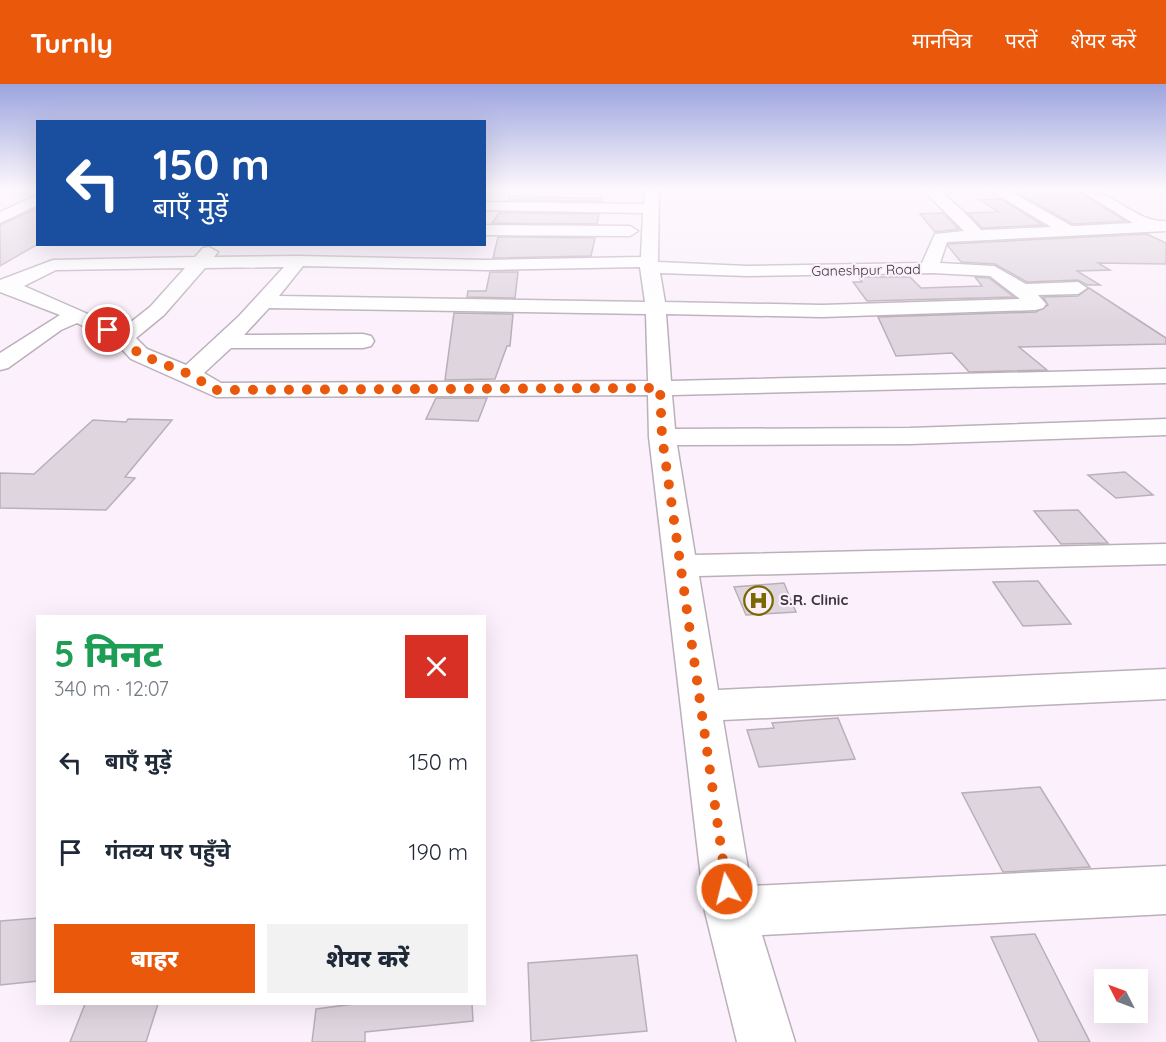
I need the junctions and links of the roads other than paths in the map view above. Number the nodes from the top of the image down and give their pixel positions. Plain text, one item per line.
1 (650, 232) edge
2 (647, 233) edge
3 (652, 233) edge
4 (973, 233) edge
5 (1033, 233) edge
6 (977, 237) junction
7 (216, 246) edge
8 (276, 246) edge
9 (355, 246) edge
10 (76, 250) dead end
11 (263, 261) junction
12 (298, 261) junction
13 (199, 262) junction
14 (340, 262) junction
15 (53, 265) junction
16 (933, 268) junction
17 (4, 286) edge
18 (1078, 288) dead end
19 (1022, 290) junction
20 (266, 302) junction
21 (656, 308) junction
22 (76, 315) junction
23 (124, 338) junction
24 (363, 340) dead end
25 (228, 342) junction
26 (0, 363) edge
27 (189, 374) junction
28 (1166, 376) edge
29 (660, 388) junction
30 (1166, 427) edge
31 (662, 437) junction
32 (1166, 554) edge
33 (680, 566) junction
34 (1166, 684) edge
35 (700, 706) junction
36 (1166, 890) edge
37 (730, 912) junction
38 (766, 1042) edge

1 - 21 street
2 - 14 street
3 - 16 street, Ganeshpur Road
4 - 6 street
5 - 6 street, Ganeshpur Road
6 - 16 street, Ganeshpur Road
7 - 13 street
8 - 11 street
9 - 14 street
10 - 15 street
11 - 12 street
11 - 13 street
12 - 14 street
12 - 20 street
13 - 15 street
13 - 23 street
15 - 17 street
16 - 19 street
17 - 22 street
18 - 19 street
19 - 21 street
20 - 21 street
20 - 25 street
21 - 29 street
22 - 23 street
22 - 26 street
23 - 27 street
24 - 25 street
25 - 27 street
27 - 29 street
28 - 29 street
29 - 31 street
30 - 31 street
31 - 33 street
32 - 33 street
33 - 35 street
34 - 35 street
35 - 37 street
36 - 37 street
37 - 38 street

